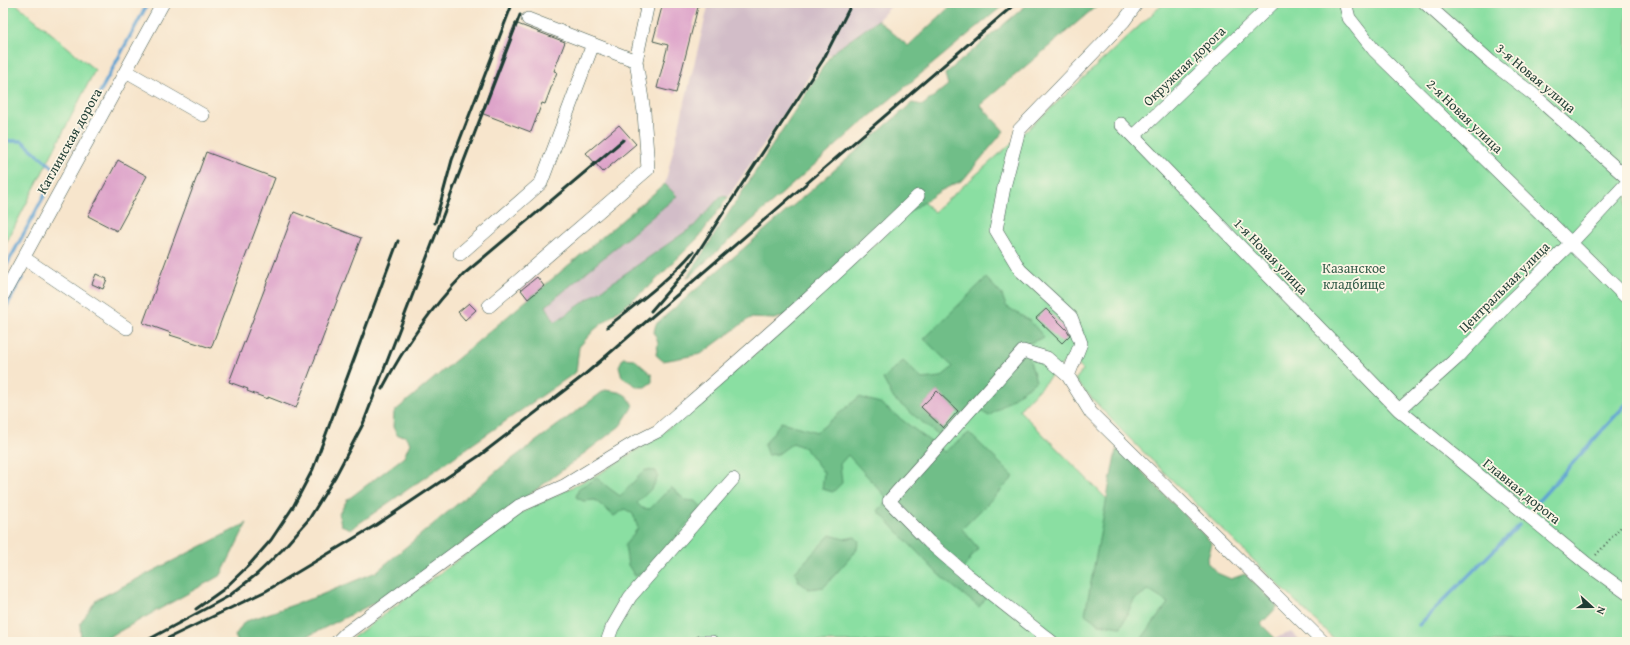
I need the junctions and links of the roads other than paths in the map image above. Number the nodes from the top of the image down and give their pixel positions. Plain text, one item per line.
1 (163, 3) edge
2 (648, 3) edge
3 (1137, 3) edge
4 (1273, 3) edge
5 (1425, 3) edge
6 (1347, 4) edge
7 (528, 19) dead end
8 (593, 44) junction
9 (636, 61) junction
10 (126, 71) junction
11 (203, 115) dead end
12 (1121, 124) dead end
13 (1134, 136) junction
14 (1627, 178) edge
15 (1627, 183) edge
16 (918, 196) dead end
17 (1571, 243) junction
18 (460, 254) dead end
19 (24, 258) junction
20 (3, 295) edge
21 (1627, 298) edge
22 (489, 306) dead end
23 (127, 328) dead end
24 (1068, 376) junction
25 (1399, 410) junction
26 (733, 479) dead end
27 (1627, 593) edge
28 (337, 642) edge
29 (607, 642) edge
30 (700, 642) edge
31 (712, 642) edge
32 (1052, 642) edge
33 (1323, 642) edge

1 - 10 street, Катлинская дорога
2 - 9 street
3 - 24 street
4 - 13 street, Окружная дорога
5 - 14 street, 3-я Новая улица
6 - 17 street, 2-я Новая улица
7 - 8 street
8 - 9 street
8 - 18 street
9 - 22 street
10 - 11 street
10 - 19 street, Катлинская дорога
12 - 13 street, 1-я Новая улица
13 - 25 street, 1-я Новая улица
15 - 17 street, Центральная улица
16 - 28 street
17 - 21 street, 2-я Новая улица
17 - 25 street, Центральная улица
19 - 20 street, Катлинская дорога
19 - 23 street
24 - 32 street
24 - 33 street
25 - 27 street, Главная дорога
26 - 29 street
30 - 31 street

